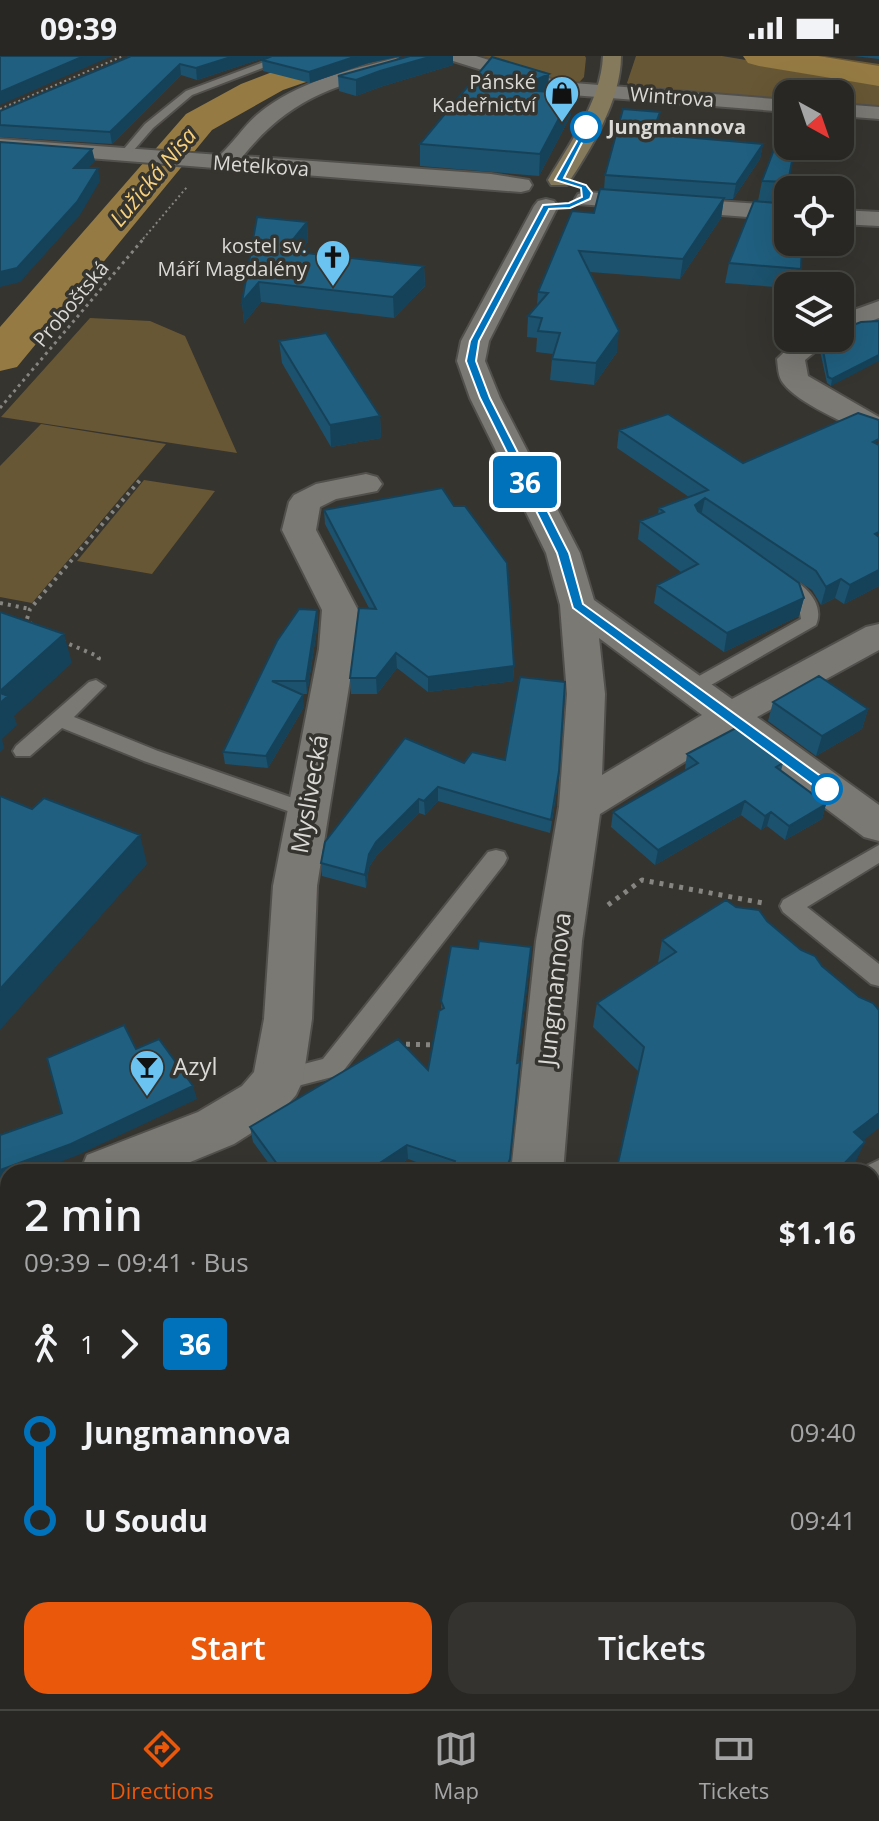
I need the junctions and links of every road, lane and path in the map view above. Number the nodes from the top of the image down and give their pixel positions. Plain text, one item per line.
1 (123, 56) edge
2 (289, 56) edge
3 (457, 56) edge
4 (612, 56) edge
5 (410, 61) edge
6 (603, 93) junction
7 (774, 105) edge
8 (0, 109) edge
9 (854, 111) edge
10 (879, 113) edge
11 (0, 145) edge
12 (123, 156) junction
13 (231, 164) junction
14 (559, 180) junction
15 (521, 185) junction
16 (586, 199) junction
17 (546, 206) junction
18 (774, 212) edge
19 (854, 218) edge
20 (879, 219) edge
21 (879, 309) edge
22 (854, 319) edge
23 (797, 352) edge
24 (0, 408) edge
25 (879, 429) edge
26 (140, 480) dead end
27 (366, 484) dead end
28 (766, 569) edge
29 (0, 603) edge
30 (578, 605) junction
31 (30, 609) junction
32 (35, 628) edge
33 (879, 635) edge
34 (54, 637) edge
35 (96, 686) joint
36 (690, 689) junction
37 (728, 717) junction
38 (60, 719) junction
39 (23, 751) dead end
40 (580, 807) junction
41 (306, 810) junction
42 (879, 826) edge
43 (879, 853) edge
44 (496, 858) dead end
45 (791, 906) junction
46 (559, 941) junction
47 (879, 977) edge
48 (394, 1044) edge
49 (440, 1045) edge
50 (278, 1080) junction
51 (126, 1164) edge
52 (538, 1164) edge

1 - 8 path
2 - 12 lane
3 - 6 street, Wintrova
4 - 6 street
5 - 13 street
6 - 7 street, Wintrova
6 - 14 street
9 - 10 street
11 - 12 street, Metelkova
12 - 13 street, Metelkova
13 - 15 street, Metelkova
13 - 24 path, Proboštská
14 - 15 street
14 - 16 street
15 - 17 street
16 - 17 street
16 - 18 street
17 - 30 street, Jungmannova
19 - 20 street
21 - 22 street
23 - 25 street
26 - 31 path
27 - 41 street, Myslivecká
28 - 36 lane
29 - 31 path
30 - 36 street
30 - 40 street, Jungmannova
31 - 32 path
33 - 37 street
34 - 35 path
35 - 38 lane
36 - 37 street
37 - 40 street
37 - 42 street
38 - 39 lane
38 - 41 lane
40 - 46 street, Jungmannova
41 - 50 street, Myslivecká
43 - 45 lane
44 - 50 lane
45 - 46 path
45 - 47 lane
46 - 52 street, Jungmannova
48 - 49 path
50 - 51 street

